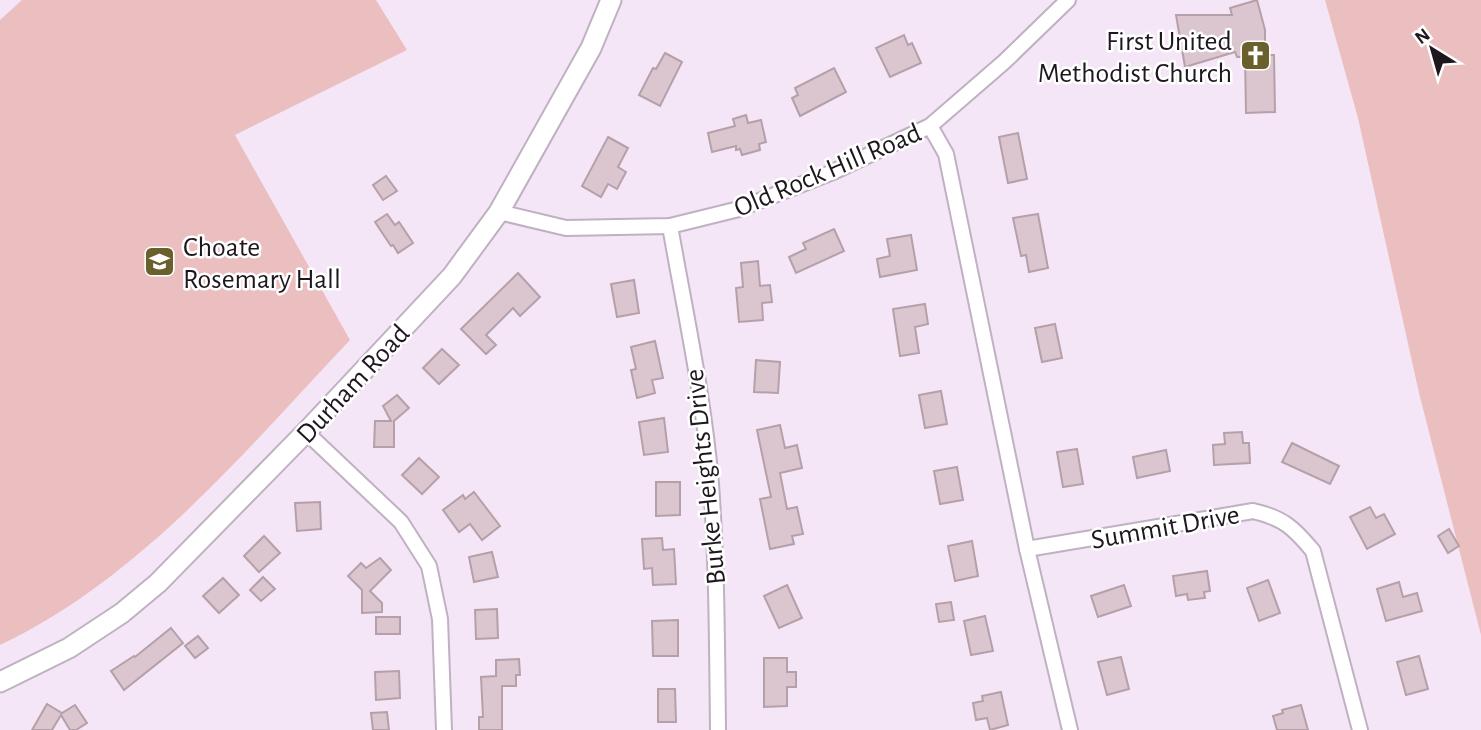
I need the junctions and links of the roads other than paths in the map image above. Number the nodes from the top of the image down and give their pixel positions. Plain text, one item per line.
1 (611, 0) edge
2 (1068, 0) edge
3 (930, 126) junction
4 (499, 212) junction
5 (670, 226) junction
6 (306, 432) junction
7 (1027, 550) junction
8 (0, 682) edge
9 (444, 730) edge
10 (718, 730) edge
11 (1070, 730) edge
12 (1360, 730) edge

1 - 4 main road, Durham Road
2 - 3 street, Old Rock Hill Road
3 - 5 street, Old Rock Hill Road
3 - 7 street
4 - 5 street, Old Rock Hill Road
4 - 6 main road, Durham Road
5 - 10 street, Burke Heights Drive
6 - 8 main road, Durham Road
6 - 9 street
7 - 11 street
7 - 12 street, Summit Drive

